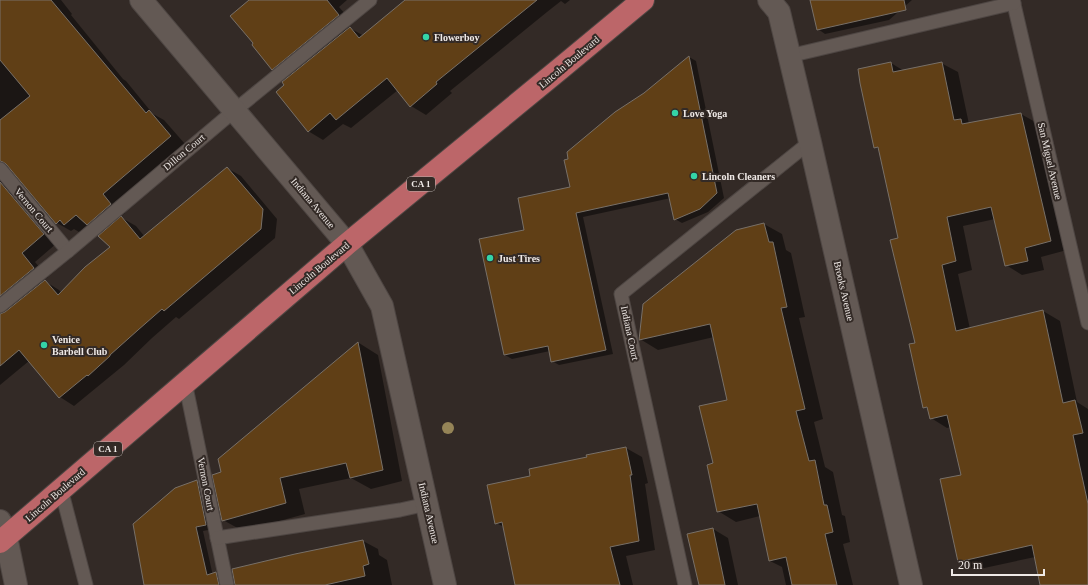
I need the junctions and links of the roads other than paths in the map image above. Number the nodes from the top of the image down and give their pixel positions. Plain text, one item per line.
1 (142, 0) edge
2 (370, 0) edge
3 (643, 0) edge
4 (769, 0) edge
5 (1013, 2) edge
6 (789, 56) junction
7 (234, 110) junction
8 (810, 142) junction
9 (0, 169) edge
10 (347, 244) junction
11 (68, 251) junction
12 (0, 306) edge
13 (1088, 323) edge
14 (185, 382) junction
15 (61, 489) junction
16 (427, 504) junction
17 (2, 533) edge
18 (217, 538) junction
19 (16, 585) edge
20 (86, 585) edge
21 (227, 585) edge
22 (446, 585) edge
23 (685, 585) edge
24 (911, 585) edge

1 - 7 street, Indiana Avenue
2 - 7 lane, Dillon Court
3 - 10 highway, Lincoln Boulevard / CA 1
4 - 6 street, Brooks Avenue
5 - 6 lane
5 - 13 lane, San Miguel Avenue
6 - 8 street, Brooks Avenue
7 - 10 street, Indiana Avenue
7 - 11 lane, Dillon Court
8 - 23 lane, Indiana Court
8 - 24 street, Brooks Avenue
9 - 11 lane, Vernon Court
10 - 14 highway, Lincoln Boulevard / CA 1
10 - 16 street, Indiana Avenue
11 - 12 lane, Dillon Court
14 - 15 highway, Lincoln Boulevard / CA 1
14 - 18 lane, Vernon Court
15 - 17 highway, Lincoln Boulevard / CA 1
15 - 20 lane
16 - 18 lane
16 - 22 street, Indiana Avenue
17 - 19 street
18 - 21 lane, Vernon Court

